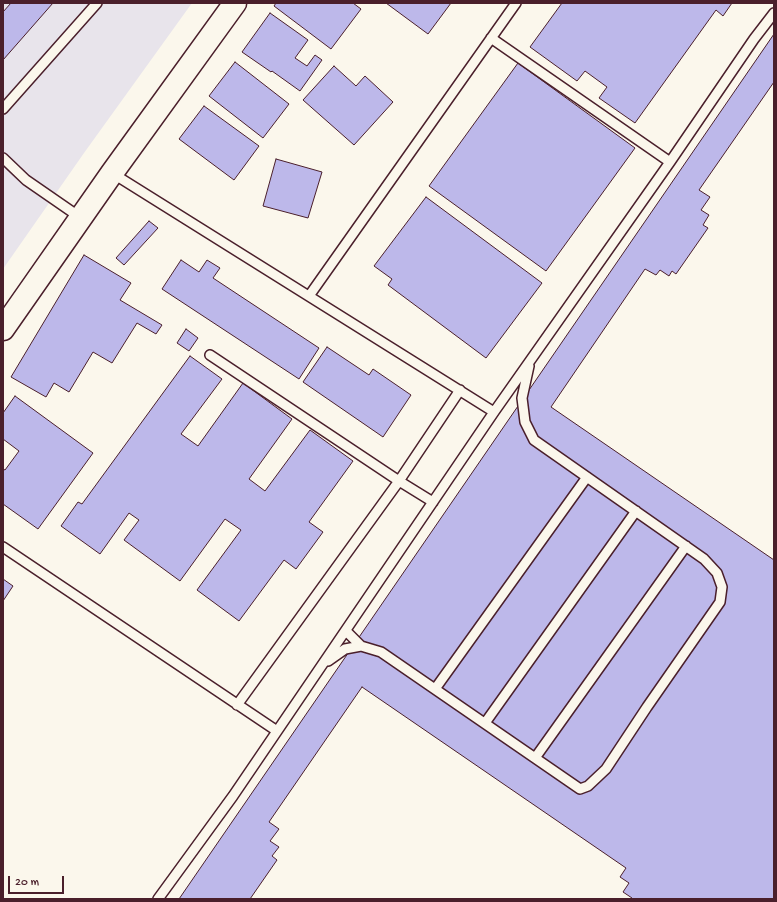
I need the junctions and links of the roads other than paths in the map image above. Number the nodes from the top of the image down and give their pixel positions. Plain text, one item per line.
1 (96, 3) edge
2 (235, 3) edge
3 (516, 3) edge
4 (774, 13) edge
5 (492, 38) junction
6 (3, 109) edge
7 (3, 158) edge
8 (670, 162) junction
9 (112, 173) junction
10 (81, 218) junction
11 (309, 296) junction
12 (3, 329) edge
13 (210, 355) dead end
14 (530, 361) junction
15 (460, 390) junction
16 (507, 393) junction
17 (522, 398) junction
18 (494, 412) junction
19 (587, 477) junction
20 (399, 481) junction
21 (433, 502) junction
22 (636, 511) junction
23 (686, 546) junction
24 (3, 547) edge
25 (346, 630) junction
26 (361, 646) junction
27 (322, 666) junction
28 (435, 689) junction
29 (238, 704) junction
30 (485, 723) junction
31 (277, 731) junction
32 (535, 758) junction
33 (158, 899) edge

1 - 6 lane
2 - 9 street
3 - 5 lane
4 - 8 lane
5 - 8 lane
5 - 11 lane
7 - 10 lane
8 - 14 lane
9 - 10 street
9 - 11 lane
10 - 12 street
11 - 15 lane
13 - 20 lane
14 - 16 lane
14 - 17 lane
15 - 18 lane
15 - 20 lane
16 - 17 lane
16 - 18 lane
17 - 19 lane
18 - 21 lane
19 - 22 lane
19 - 28 lane
20 - 21 lane
20 - 29 lane
21 - 25 lane
22 - 23 lane
22 - 30 lane
23 - 32 lane
23 - 32 lane
24 - 29 lane
25 - 26 lane
25 - 27 lane
26 - 27 lane
26 - 28 lane
27 - 31 lane
28 - 30 lane
29 - 31 lane
30 - 32 lane
31 - 33 lane

